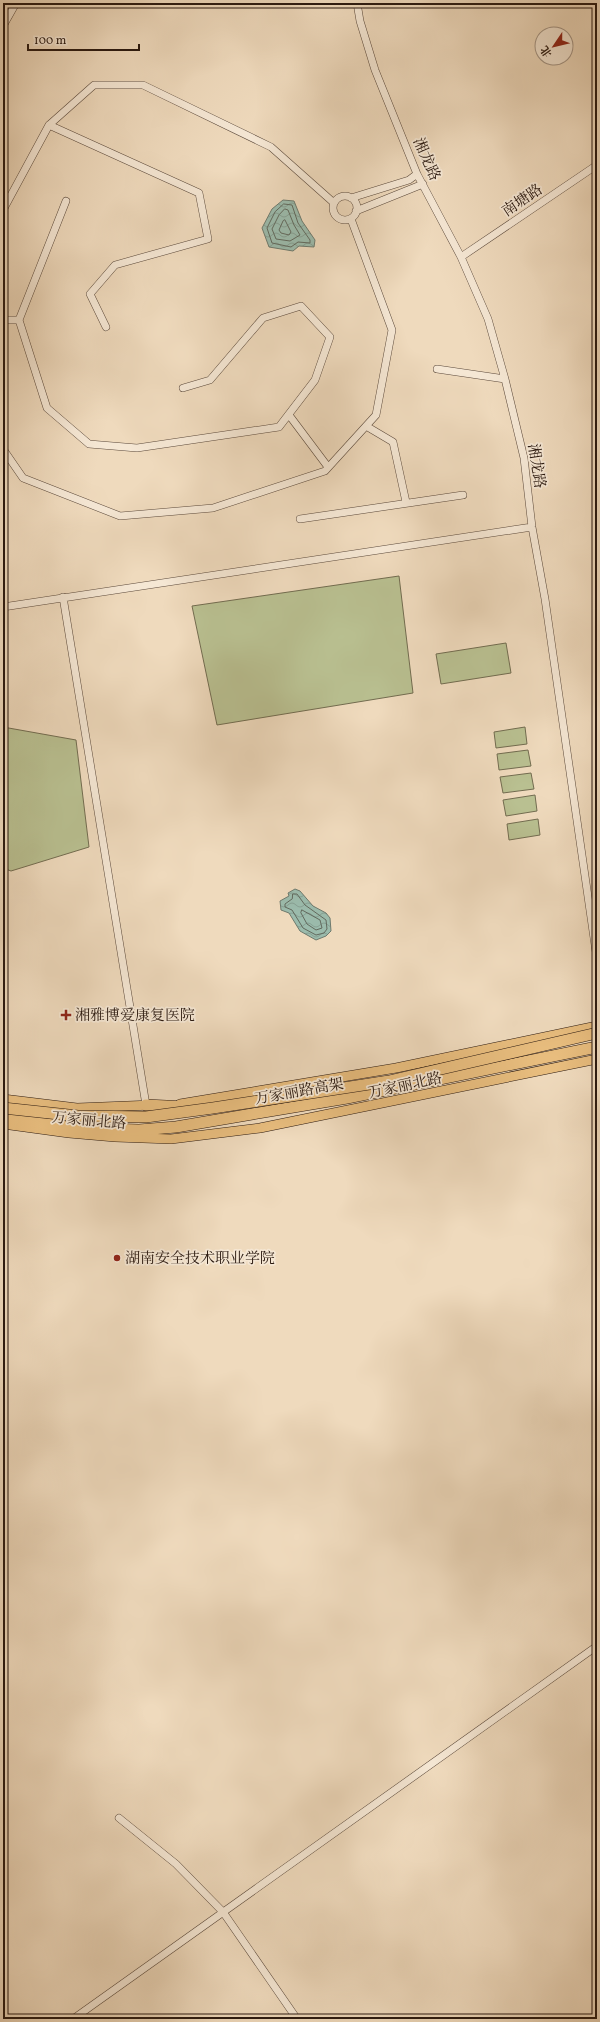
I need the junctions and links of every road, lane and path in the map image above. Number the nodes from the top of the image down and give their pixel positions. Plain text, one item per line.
1 (16, 3) edge
2 (356, 3) edge
3 (3, 26) edge
4 (49, 125) junction
5 (597, 165) edge
6 (417, 174) junction
7 (423, 184) junction
8 (351, 198) junction
9 (66, 201) dead end
10 (334, 203) junction
11 (3, 210) edge
12 (356, 211) junction
13 (351, 219) junction
14 (461, 257) junction
15 (3, 320) edge
16 (19, 320) junction
17 (106, 327) dead end
18 (437, 369) dead end
19 (505, 379) junction
20 (183, 388) dead end
21 (289, 415) junction
22 (366, 426) junction
23 (3, 449) edge
24 (328, 467) junction
25 (463, 495) dead end
26 (406, 502) junction
27 (300, 519) dead end
28 (532, 527) junction
29 (63, 597) junction
30 (3, 607) edge
31 (597, 959) edge
32 (597, 1026) edge
33 (597, 1033) edge
34 (597, 1047) edge
35 (506, 1054) junction
36 (597, 1059) edge
37 (3, 1099) edge
38 (146, 1105) junction
39 (3, 1108) edge
40 (3, 1117) edge
41 (3, 1124) edge
42 (597, 1646) edge
43 (119, 1818) dead end
44 (224, 1912) junction
45 (73, 2019) edge
46 (296, 2019) edge

1 - 3 street
2 - 6 street, 湘龙路
4 - 10 street
4 - 11 street
4 - 17 street
5 - 14 street, 南塘路
6 - 7 street, 湘龙路
6 - 8 street
7 - 12 street
7 - 14 street, 湘龙路
8 - 10 street
8 - 12 street
9 - 16 street
10 - 13 street
12 - 13 street
13 - 22 street
14 - 19 street, 湘龙路
15 - 16 street
16 - 21 street
18 - 19 street
19 - 28 street, 湘龙路
20 - 21 street
21 - 24 street
22 - 24 street
22 - 26 street
23 - 24 street
25 - 26 street
26 - 27 street
28 - 29 street
28 - 31 street, 湘龙路
29 - 30 street
29 - 38 street
32 - 38 main road, 万家丽北路
33 - 35 highway, 万家丽路高架, bridge
34 - 40 highway, 万家丽路高架
35 - 38 highway, bridge
35 - 39 highway, 万家丽路高架, bridge
36 - 41 main road, 万家丽北路
37 - 38 main road, 万家丽北路
42 - 44 street
43 - 44 street
44 - 45 street
44 - 46 street

